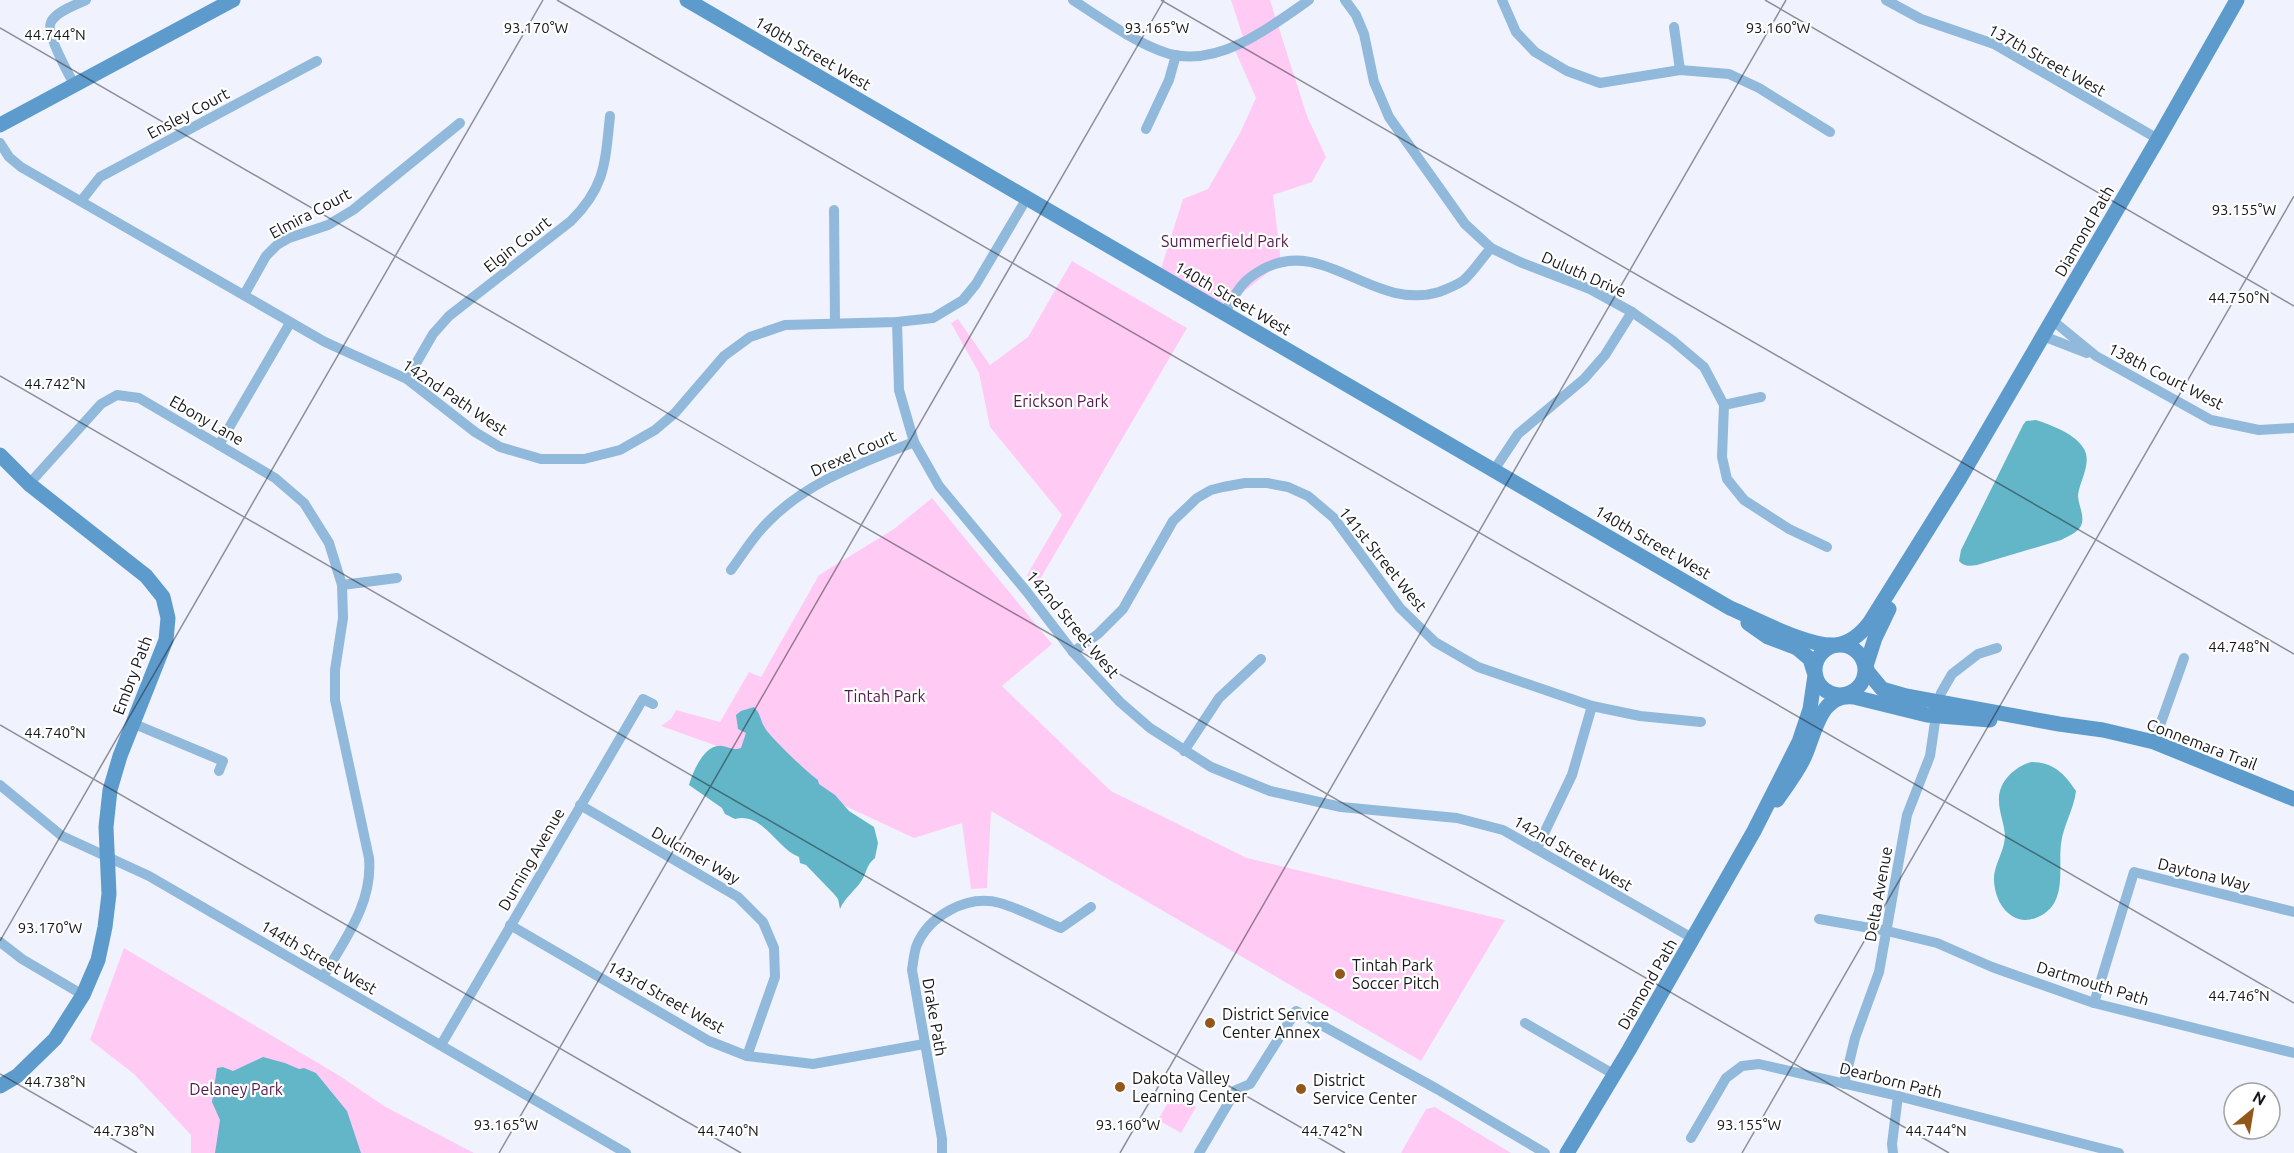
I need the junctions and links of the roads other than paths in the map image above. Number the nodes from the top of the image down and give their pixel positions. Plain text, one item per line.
1 (86, 0) edge
2 (233, 0) edge
3 (687, 0) edge
4 (1072, 0) edge
5 (1309, 0) edge
6 (1345, 0) edge
7 (1502, 0) edge
8 (1886, 0) edge
9 (2233, 1) edge
10 (1674, 27) dead end
11 (1176, 55) junction
12 (317, 61) dead end
13 (1680, 70) junction
14 (75, 86) junction
15 (610, 116) dead end
16 (460, 123) dead end
17 (0, 124) edge
18 (1146, 129) dead end
19 (1830, 132) dead end
20 (2158, 139) junction
21 (0, 143) edge
22 (1027, 198) junction
23 (81, 201) junction
24 (834, 210) dead end
25 (1491, 248) junction
26 (244, 295) junction
27 (1632, 312) junction
28 (1224, 314) junction
29 (2052, 320) junction
30 (897, 322) junction
31 (290, 323) junction
32 (835, 323) junction
33 (2043, 336) junction
34 (2096, 356) junction
35 (407, 379) junction
36 (1761, 397) dead end
37 (1724, 405) junction
38 (2294, 428) edge
39 (914, 442) junction
40 (219, 445) junction
41 (0, 455) edge
42 (1494, 470) junction
43 (1960, 478) junction
44 (30, 484) junction
45 (1827, 547) dead end
46 (731, 570) dead end
47 (397, 578) dead end
48 (342, 585) junction
49 (1730, 608) junction
50 (1835, 645) junction
51 (1996, 648) dead end
52 (1073, 652) junction
53 (2184, 658) dead end
54 (1261, 659) dead end
55 (1866, 666) junction
56 (1815, 675) junction
57 (1845, 695) junction
58 (653, 704) dead end
59 (1592, 706) junction
60 (1937, 708) junction
61 (132, 723) junction
62 (1701, 723) dead end
63 (2154, 742) junction
64 (1184, 751) junction
65 (219, 771) dead end
66 (0, 785) edge
67 (2294, 799) edge
68 (580, 805) junction
69 (1755, 831) junction
70 (1537, 848) junction
71 (107, 858) junction
72 (1091, 907) dead end
73 (2294, 912) edge
74 (1819, 919) dead end
75 (510, 925) junction
76 (1887, 931) junction
77 (1694, 939) junction
78 (0, 942) edge
79 (323, 977) junction
80 (83, 995) junction
81 (2094, 1003) junction
82 (1525, 1023) dead end
83 (924, 1044) junction
84 (441, 1045) junction
85 (2294, 1053) edge
86 (747, 1056) junction
87 (1615, 1075) junction
88 (1844, 1084) junction
89 (0, 1086) edge
90 (1898, 1096) junction
91 (1691, 1138) dead end
92 (626, 1153) edge
93 (942, 1153) edge
94 (1199, 1153) edge
95 (1545, 1153) edge
96 (1567, 1153) edge
97 (1893, 1153) edge
98 (2119, 1153) edge

1 - 14 street
2 - 14 street
3 - 22 street, 140th Street West
4 - 11 street
5 - 11 street
6 - 25 street, Duluth Drive
7 - 13 street
8 - 20 street, 137th Street West
9 - 20 street, Diamond Path
10 - 13 street
11 - 18 street
12 - 23 street, Ensley Court
13 - 19 street
14 - 17 street
15 - 35 street, Elgin Court
16 - 26 street, Elmira Court
20 - 29 street, Diamond Path
21 - 23 street, 142nd Path West
22 - 28 street, 140th Street West
22 - 30 street, 142nd Path West
23 - 26 street, 142nd Path West
24 - 32 street
25 - 27 street, Duluth Drive
25 - 28 street
26 - 31 street, 142nd Path West
27 - 37 street, Duluth Drive
27 - 42 street
28 - 42 street, 140th Street West
29 - 33 street, Diamond Path
29 - 34 street, 138th Court West
30 - 32 street, 142nd Path West
30 - 39 street, 142nd Street West
31 - 35 street, 142nd Path West
31 - 40 street
32 - 35 street, 142nd Path West
33 - 34 street, 138th Court West
33 - 43 street, Diamond Path
34 - 38 street, 138th Court West
36 - 37 street
37 - 45 street, Duluth Drive
39 - 46 street, Drexel Court
39 - 52 street, 142nd Street West
40 - 44 street, Ebony Lane
40 - 48 street, Ebony Lane
41 - 44 street, Embry Path
42 - 49 street, 140th Street West
43 - 50 street, Diamond Path
43 - 55 street, Diamond Path
44 - 61 street, Embry Path
47 - 48 street
48 - 79 street, Ebony Lane
49 - 50 street, 140th Street West
49 - 56 street, 140th Street West
50 - 55 street
50 - 56 street, Diamond Path
51 - 60 street, Delta Avenue
52 - 59 street, 141st Street West
52 - 64 street, 142nd Street West
53 - 63 street
54 - 64 street
55 - 57 street, Diamond Path
55 - 60 street, Connemara Trail
56 - 57 street
56 - 69 street, Diamond Path
57 - 60 street, Connemara Trail
57 - 69 street, Diamond Path
58 - 68 street, Durning Avenue
59 - 62 street, 141st Street West
59 - 70 street
60 - 63 street, Connemara Trail
60 - 76 street, Delta Avenue
61 - 65 street
61 - 71 street, Embry Path
63 - 67 street, Connemara Trail
64 - 70 street, 142nd Street West
66 - 71 street, 144th Street West
68 - 75 street, Durning Avenue
68 - 86 street, Dulcimer Way
69 - 77 street, Diamond Path
70 - 77 street, 142nd Street West
71 - 79 street, 144th Street West
71 - 80 street, Embry Path
72 - 83 street, Drake Path
73 - 81 street, Daytona Way
74 - 76 street, Dartmouth Path
75 - 84 street, Durning Avenue
75 - 86 street, 143rd Street West
76 - 81 street, Dartmouth Path
76 - 88 street, Delta Avenue
77 - 87 street, Diamond Path
78 - 80 street
79 - 84 street, 144th Street West
80 - 89 street, Embry Path
81 - 85 street, Dartmouth Path
82 - 87 street
83 - 86 street, 143rd Street West
83 - 93 street, Drake Path
84 - 92 street, 144th Street West
87 - 96 street, Diamond Path
88 - 90 street, Dearborn Path
88 - 91 street, Dearborn Path
90 - 97 street
90 - 98 street, Dearborn Path
94 - 95 street

